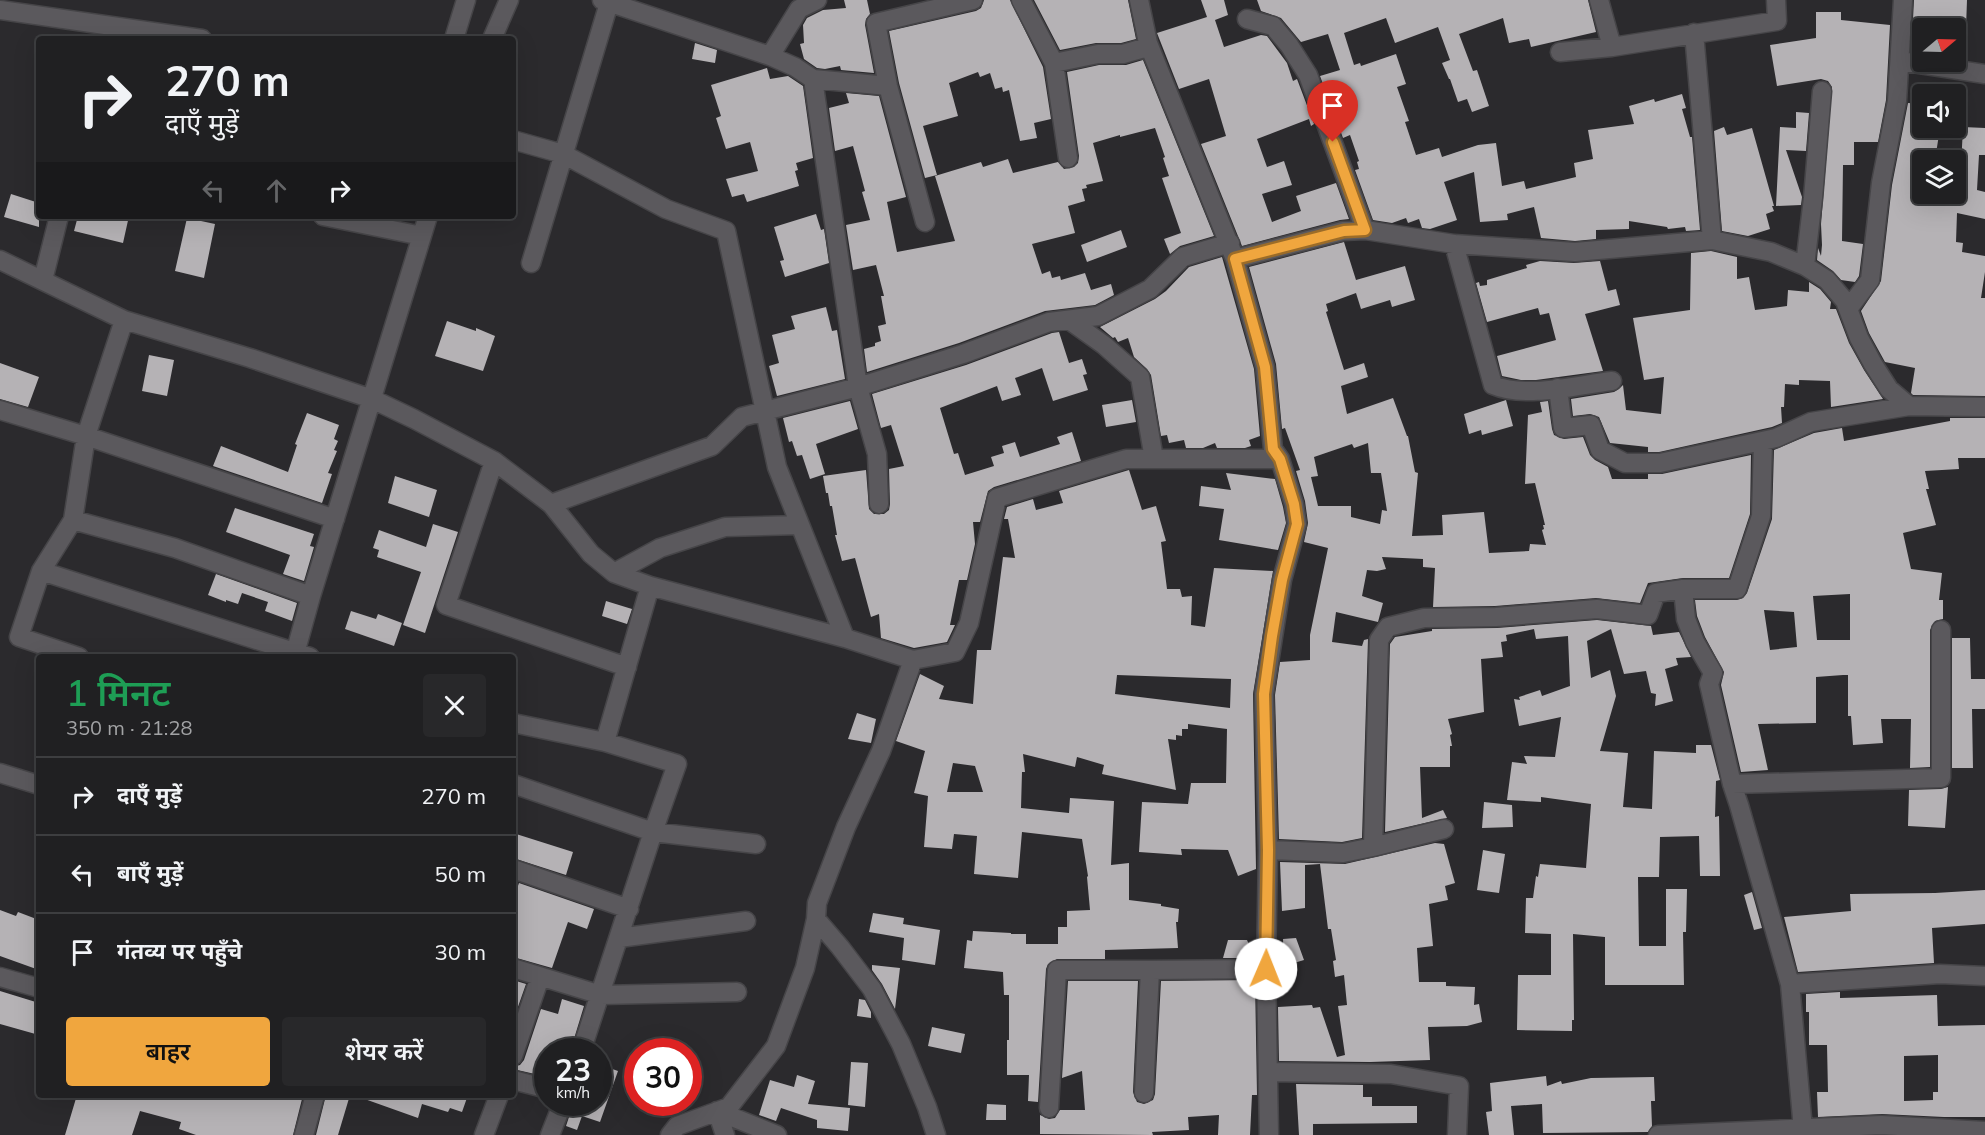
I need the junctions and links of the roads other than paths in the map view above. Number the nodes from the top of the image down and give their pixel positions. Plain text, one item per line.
1 (466, 0) edge
2 (509, 0) edge
3 (817, 0) edge
4 (973, 0) edge
5 (1021, 0) edge
6 (1138, 0) edge
7 (1599, 0) edge
8 (1776, 0) edge
9 (1904, 0) edge
10 (605, 1) edge
11 (0, 10) edge
12 (1247, 20) dead end
13 (1694, 33) junction
14 (181, 36) edge
15 (455, 36) edge
16 (493, 36) edge
17 (1148, 44) junction
18 (1612, 46) junction
19 (1560, 52) dead end
20 (770, 56) junction
21 (1900, 61) junction
22 (1054, 63) junction
23 (1985, 74) edge
24 (813, 79) junction
25 (888, 86) junction
26 (1822, 91) dead end
27 (516, 141) edge
28 (564, 154) junction
29 (1068, 158) dead end
30 (58, 219) edge
31 (338, 219) edge
32 (427, 219) edge
33 (925, 222) dead end
34 (1365, 230) junction
35 (422, 236) junction
36 (1712, 240) junction
37 (1454, 244) junction
38 (1232, 251) junction
39 (0, 260) edge
40 (531, 263) dead end
41 (1805, 266) junction
42 (43, 280) junction
43 (1848, 309) junction
44 (124, 320) junction
45 (1069, 320) junction
46 (1612, 381) dead end
47 (858, 387) junction
48 (1558, 388) junction
49 (372, 399) junction
50 (1910, 406) junction
51 (1985, 408) edge
52 (0, 410) edge
53 (765, 411) junction
54 (86, 436) junction
55 (1763, 441) junction
56 (1154, 459) junction
57 (1280, 459) junction
58 (494, 461) junction
59 (551, 504) junction
60 (879, 504) dead end
61 (335, 519) junction
62 (73, 520) junction
63 (800, 525) junction
64 (41, 571) junction
65 (615, 573) junction
66 (650, 586) junction
67 (1683, 589) junction
68 (311, 596) junction
69 (1941, 630) dead end
70 (845, 638) junction
71 (70, 654) edge
72 (297, 654) edge
73 (300, 654) edge
74 (913, 660) junction
75 (627, 667) junction
76 (516, 724) edge
77 (605, 742) junction
78 (0, 773) edge
79 (36, 784) edge
80 (1732, 784) junction
81 (516, 785) edge
82 (1444, 829) dead end
83 (653, 832) junction
84 (756, 844) dead end
85 (1373, 848) junction
86 (1268, 850) junction
87 (516, 871) edge
88 (629, 909) junction
89 (816, 919) junction
90 (746, 921) dead end
91 (620, 939) junction
92 (516, 969) edge
93 (1266, 969) junction
94 (1150, 970) junction
95 (1985, 975) edge
96 (0, 977) edge
97 (540, 977) junction
98 (1790, 984) junction
99 (36, 987) edge
100 (737, 992) dead end
101 (601, 995) junction
102 (586, 1038) edge
103 (516, 1047) edge
104 (1268, 1072) junction
105 (516, 1081) edge
106 (534, 1085) edge
107 (1144, 1093) dead end
108 (314, 1098) edge
109 (498, 1098) edge
110 (1049, 1108) dead end
111 (717, 1111) junction
112 (557, 1116) edge
113 (1803, 1129) junction
114 (1881, 1130) edge
115 (1985, 1131) edge
116 (304, 1135) edge
117 (484, 1135) edge
118 (550, 1135) edge
119 (670, 1135) edge
120 (725, 1135) edge
121 (777, 1135) edge
122 (936, 1135) edge
123 (1269, 1135) edge
124 (1457, 1135) edge
125 (1658, 1135) edge
126 (1666, 1135) edge

1 - 15 street
2 - 16 street
3 - 20 street
4 - 25 street
5 - 22 street
6 - 17 street
7 - 18 street
8 - 13 street
9 - 21 street
10 - 20 street
10 - 28 street
11 - 14 street
12 - 34 street
13 - 18 street
13 - 36 street
17 - 22 street
17 - 38 street
18 - 19 street
20 - 24 street
21 - 23 street
21 - 43 street
22 - 29 street
24 - 25 street
24 - 47 street
25 - 33 street
26 - 41 street
27 - 28 street
28 - 40 street
28 - 53 street
30 - 42 street
31 - 35 street
32 - 35 street
34 - 37 street
34 - 38 street
35 - 49 street
36 - 37 street
36 - 41 street
37 - 48 street
38 - 45 street
38 - 57 street
39 - 42 street
41 - 43 street
42 - 44 street
43 - 50 street
44 - 49 street
44 - 54 street
45 - 47 street
45 - 56 street
46 - 48 street
47 - 53 street
47 - 60 street
48 - 55 street
49 - 58 street
49 - 61 street
50 - 51 street
50 - 55 street
52 - 54 street
53 - 59 street
53 - 63 street
54 - 61 street
54 - 62 street
55 - 67 street
56 - 57 street
56 - 74 street
57 - 86 street
58 - 59 street
58 - 75 street
59 - 65 street
61 - 68 street
62 - 64 street
62 - 68 street
63 - 65 street
63 - 70 street
64 - 71 street
64 - 72 street
65 - 66 street
66 - 70 street
66 - 75 street
67 - 80 street
67 - 85 street
68 - 73 street
69 - 80 street
70 - 74 street
74 - 89 street
75 - 77 street
76 - 77 street
77 - 83 street
78 - 79 street
80 - 98 street
81 - 83 street
82 - 85 street
83 - 84 street
83 - 88 street
85 - 86 street
86 - 93 street
87 - 88 street
88 - 91 street
89 - 111 street
89 - 122 street
90 - 91 street
91 - 101 street
92 - 97 street
93 - 94 street
93 - 104 street
94 - 107 street
94 - 110 street
95 - 98 street
96 - 99 street
97 - 101 street
97 - 103 street
98 - 113 street
100 - 101 street
101 - 102 street
104 - 123 street
104 - 124 street
105 - 106 street
108 - 116 street
109 - 117 street
111 - 119 street
111 - 120 street
111 - 121 street
112 - 118 street
113 - 114 street
113 - 126 street
114 - 115 street
125 - 126 street

